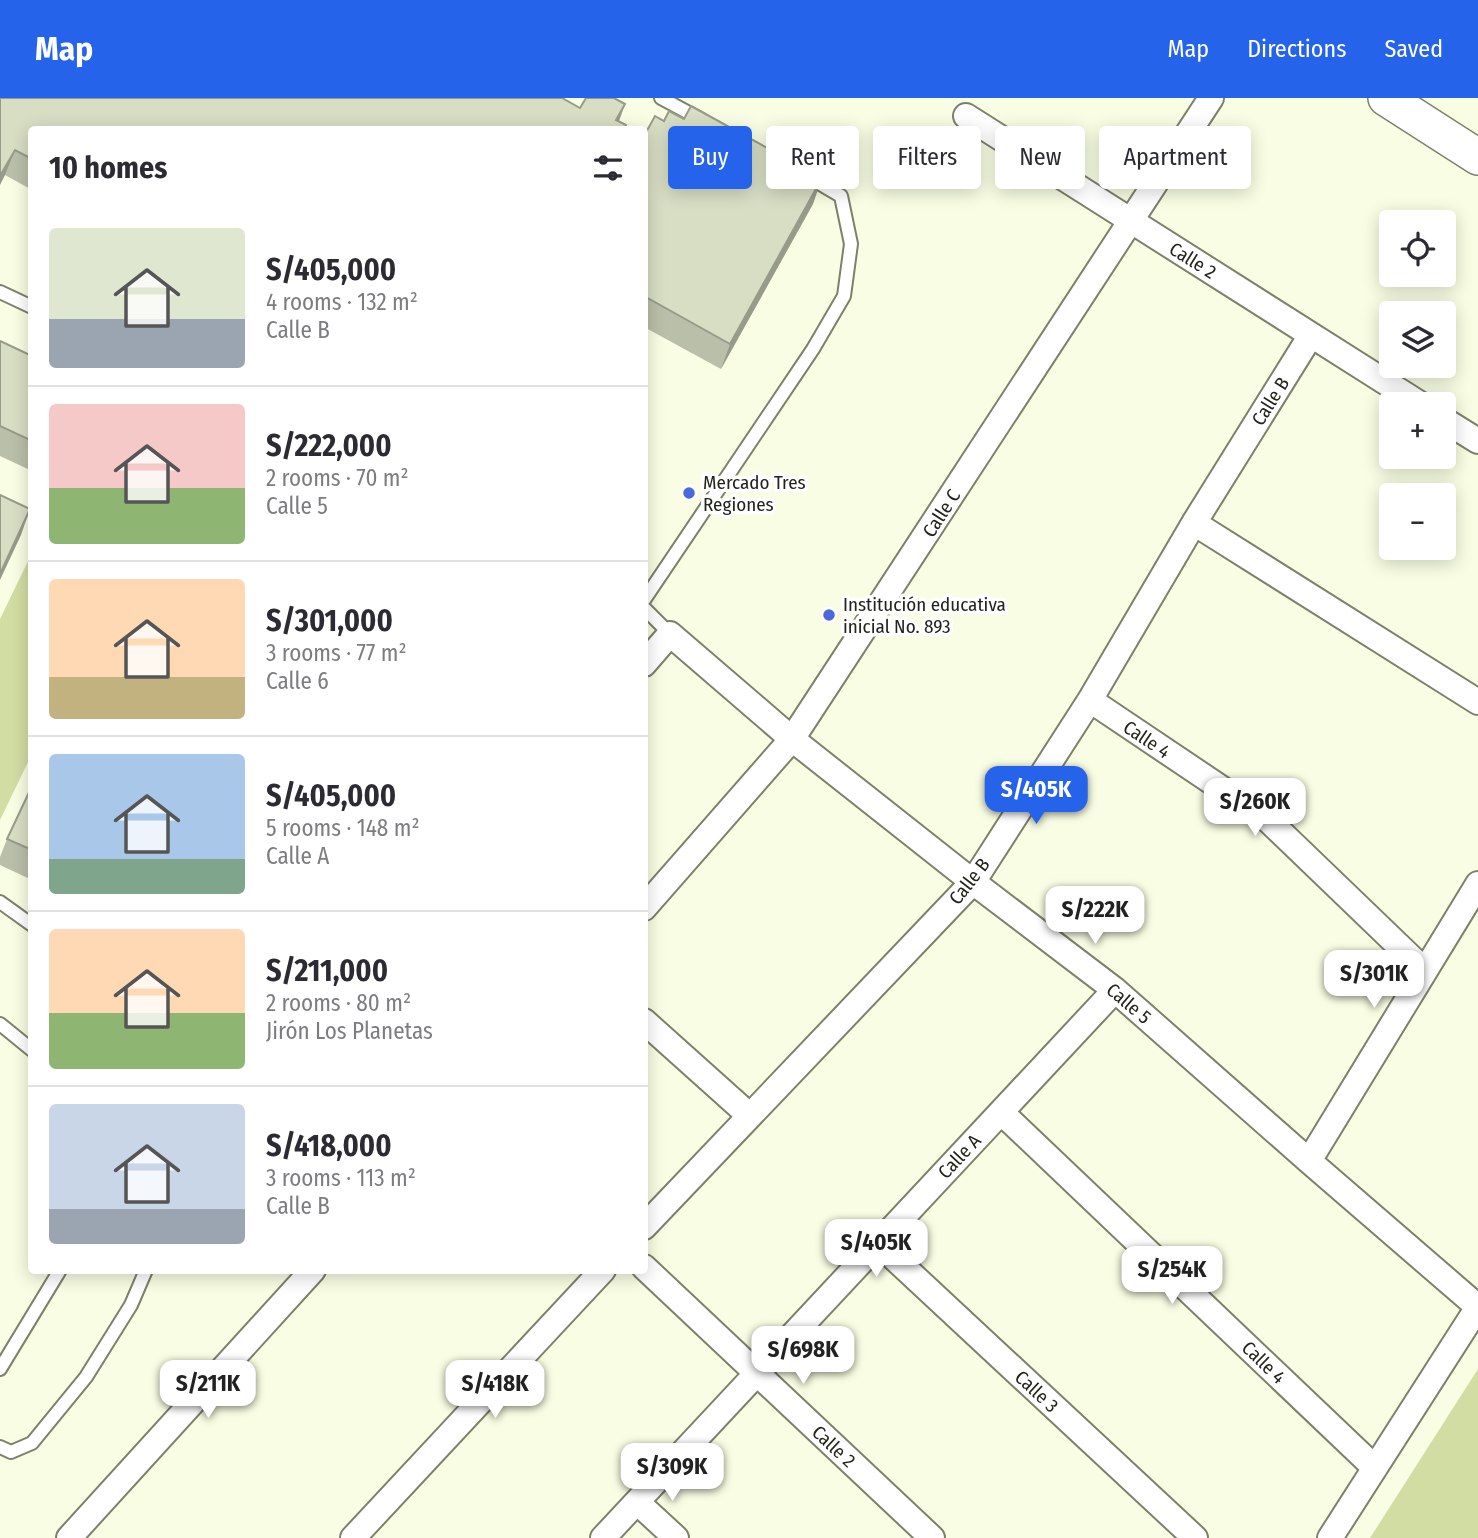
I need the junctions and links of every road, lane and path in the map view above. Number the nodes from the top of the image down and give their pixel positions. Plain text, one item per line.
1 (661, 98) edge
2 (1211, 98) edge
3 (1386, 98) edge
4 (966, 116) dead end
5 (709, 124) edge
6 (1478, 157) edge
7 (828, 189) edge
8 (1132, 222) junction
9 (0, 292) edge
10 (28, 305) edge
11 (1311, 335) junction
12 (1401, 392) edge
13 (1456, 427) edge
14 (1478, 441) edge
15 (1194, 523) junction
16 (648, 594) edge
17 (648, 612) edge
18 (670, 634) junction
19 (648, 659) edge
20 (1090, 700) junction
21 (1478, 702) edge
22 (792, 740) junction
23 (973, 882) junction
24 (1478, 884) edge
25 (0, 902) edge
26 (648, 903) edge
27 (28, 922) edge
28 (1425, 971) junction
29 (1115, 990) junction
30 (0, 1024) edge
31 (648, 1025) edge
32 (28, 1047) edge
33 (1001, 1112) junction
34 (750, 1116) junction
35 (1309, 1161) junction
36 (648, 1223) edge
37 (878, 1243) junction
38 (648, 1271) edge
39 (58, 1274) edge
40 (144, 1274) edge
41 (309, 1274) edge
42 (599, 1274) edge
43 (1478, 1307) edge
44 (0, 1368) edge
45 (756, 1373) junction
46 (0, 1447) edge
47 (1375, 1468) junction
48 (637, 1502) junction
49 (69, 1538) edge
50 (354, 1538) edge
51 (603, 1538) edge
52 (676, 1538) edge
53 (932, 1538) edge
54 (1195, 1538) edge
55 (1330, 1538) edge

1 - 5 lane
2 - 8 street, Calle C
3 - 6 main road
4 - 8 street, Calle 2
7 - 16 lane
8 - 11 street, Calle 2
8 - 22 street, Calle C
9 - 10 lane
11 - 12 street, Calle 2
11 - 15 street, Calle B
13 - 14 street
15 - 20 street, Calle B
15 - 21 street
17 - 18 lane
18 - 19 street
18 - 22 street, Calle 5
20 - 23 street, Calle B
20 - 28 street, Calle 4
22 - 23 street, Calle 5
22 - 26 street, Calle C
23 - 29 street, Calle 5
23 - 34 street, Calle B
24 - 28 street
25 - 27 lane
28 - 35 street
29 - 33 street, Calle A
29 - 35 street, Calle 5
30 - 32 lane
31 - 34 street
33 - 37 street, Calle A
33 - 47 street, Calle 4
34 - 36 street, Calle B
35 - 43 street, Calle 5
37 - 45 street, Calle A
37 - 54 street, Calle 3
38 - 45 street, Calle 2
39 - 44 lane
40 - 46 lane
41 - 49 street
42 - 50 street
43 - 47 street
45 - 48 street, Calle A
45 - 53 street, Calle 2
47 - 55 street
48 - 51 street, Calle A
48 - 52 street

